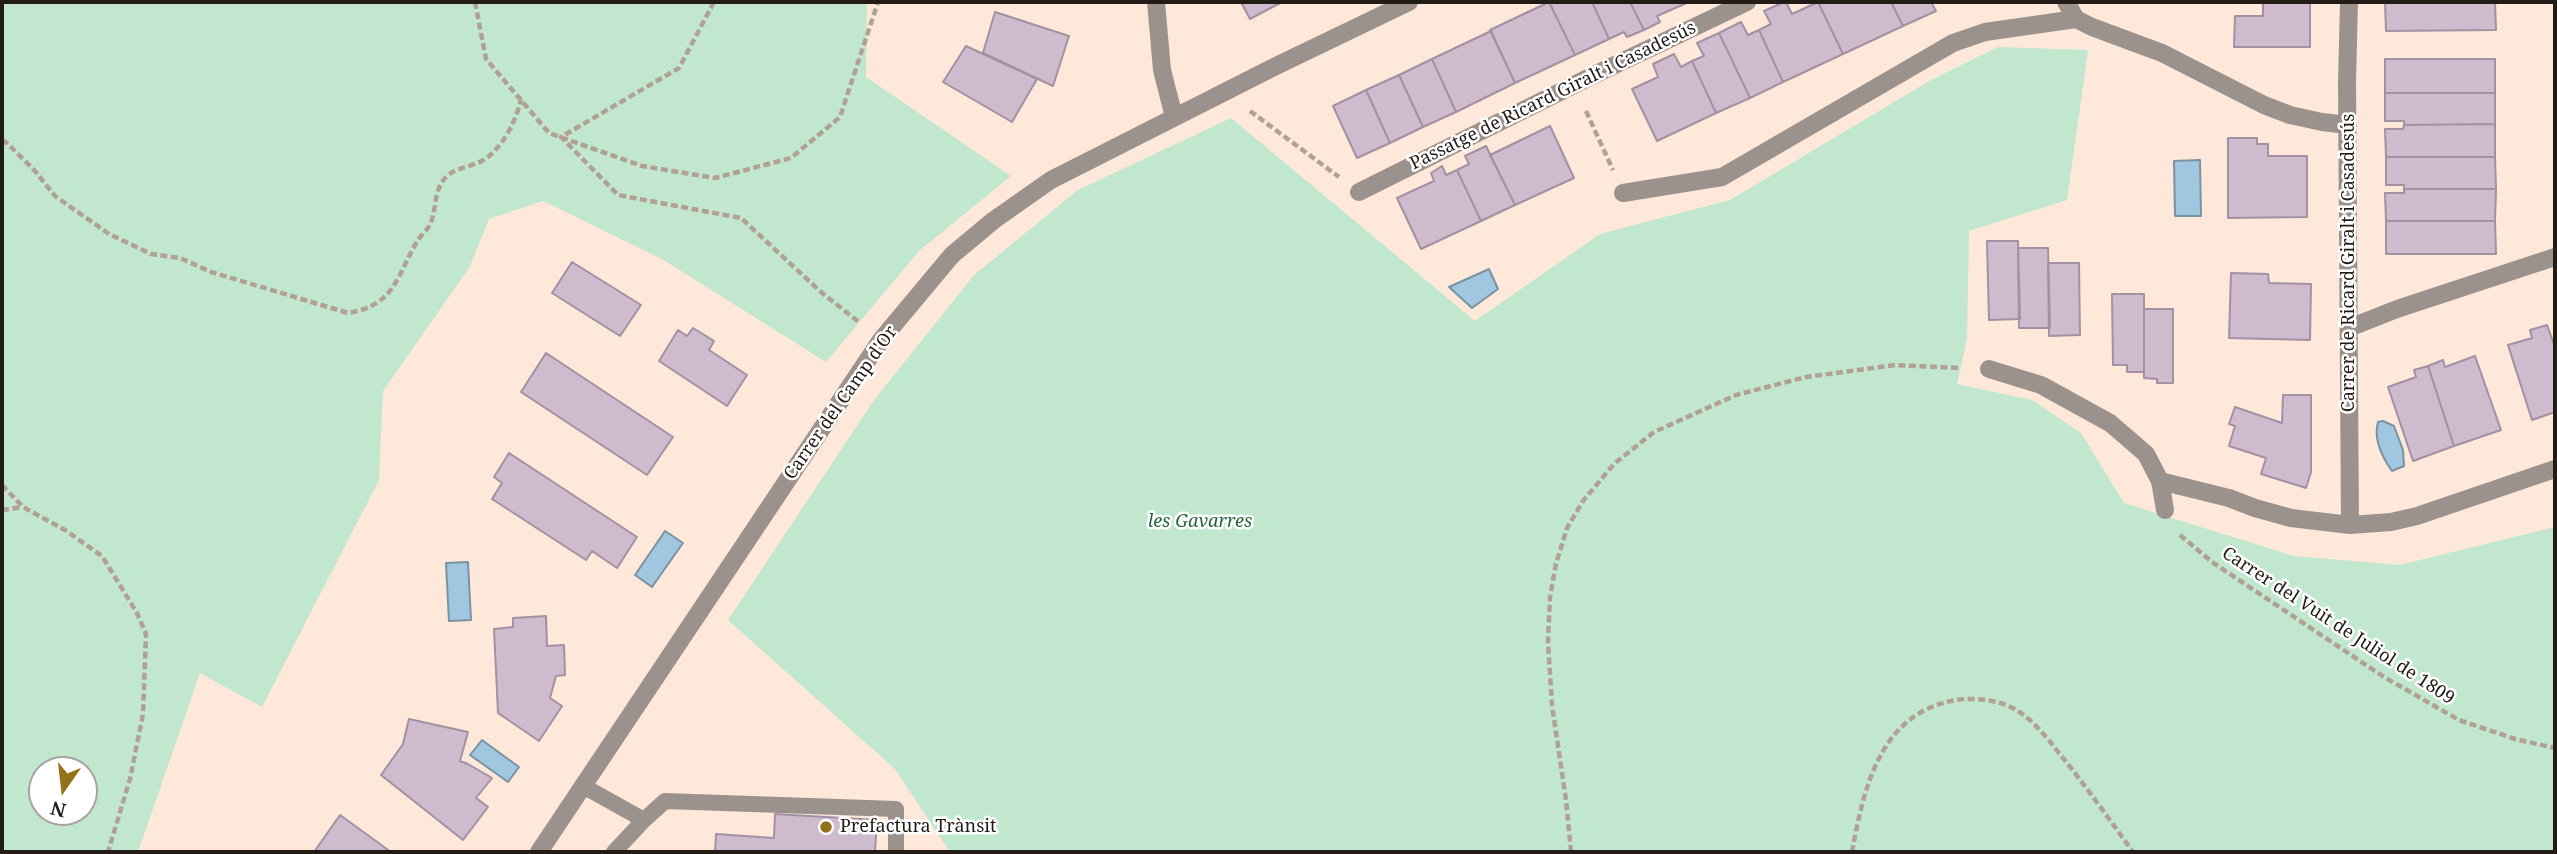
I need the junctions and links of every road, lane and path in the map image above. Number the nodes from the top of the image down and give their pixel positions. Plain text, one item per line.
1 (475, 2) edge
2 (714, 2) edge
3 (878, 2) edge
4 (1156, 2) edge
5 (1409, 2) edge
6 (1746, 2) edge
7 (2066, 2) edge
8 (2350, 2) edge
9 (2076, 19) junction
10 (1574, 84) junction
11 (1224, 92) junction
12 (521, 100) junction
13 (1174, 117) junction
14 (2348, 125) junction
15 (561, 137) junction
16 (2, 140) edge
17 (1359, 192) joint
18 (1623, 193) joint
19 (2555, 257) edge
20 (2349, 328) junction
21 (881, 340) junction
22 (1989, 369) joint
23 (2555, 469) edge
24 (2160, 481) junction
25 (2, 485) edge
26 (23, 507) junction
27 (2, 510) edge
28 (2165, 510) joint
29 (2350, 525) junction
30 (2555, 748) edge
31 (583, 786) junction
32 (644, 820) junction
33 (108, 852) edge
34 (539, 852) edge
35 (614, 852) edge
36 (896, 852) edge
37 (1571, 852) edge
38 (1852, 852) edge
39 (2133, 852) edge

1 - 12 path
2 - 15 path
3 - 15 path
4 - 13 street
5 - 11 street, Carrer del Camp d'Or
6 - 10 street, Passatge de Ricard Giralt i Casadesús
7 - 9 street
8 - 14 street, Carrer de Ricard Giralt i Casadesús
9 - 14 street
9 - 18 street
10 - 17 street, Passatge de Ricard Giralt i Casadesús
10 - 18 path
11 - 13 street, Carrer del Camp d'Or
11 - 17 path
12 - 15 path
12 - 16 path
13 - 21 street, Carrer del Camp d'Or
14 - 20 street, Carrer de Ricard Giralt i Casadesús
15 - 21 path
19 - 20 street
20 - 29 street, Carrer de Ricard Giralt i Casadesús
21 - 31 street, Carrer del Camp d'Or
22 - 24 street
22 - 37 path
23 - 29 street
24 - 28 street
24 - 29 street
25 - 26 path
26 - 27 path
26 - 33 path
28 - 30 path, Carrer del Vuit de Juliol de 1809
31 - 32 lane
31 - 34 street, Carrer del Camp d'Or
32 - 35 lane
32 - 36 lane
38 - 39 path

